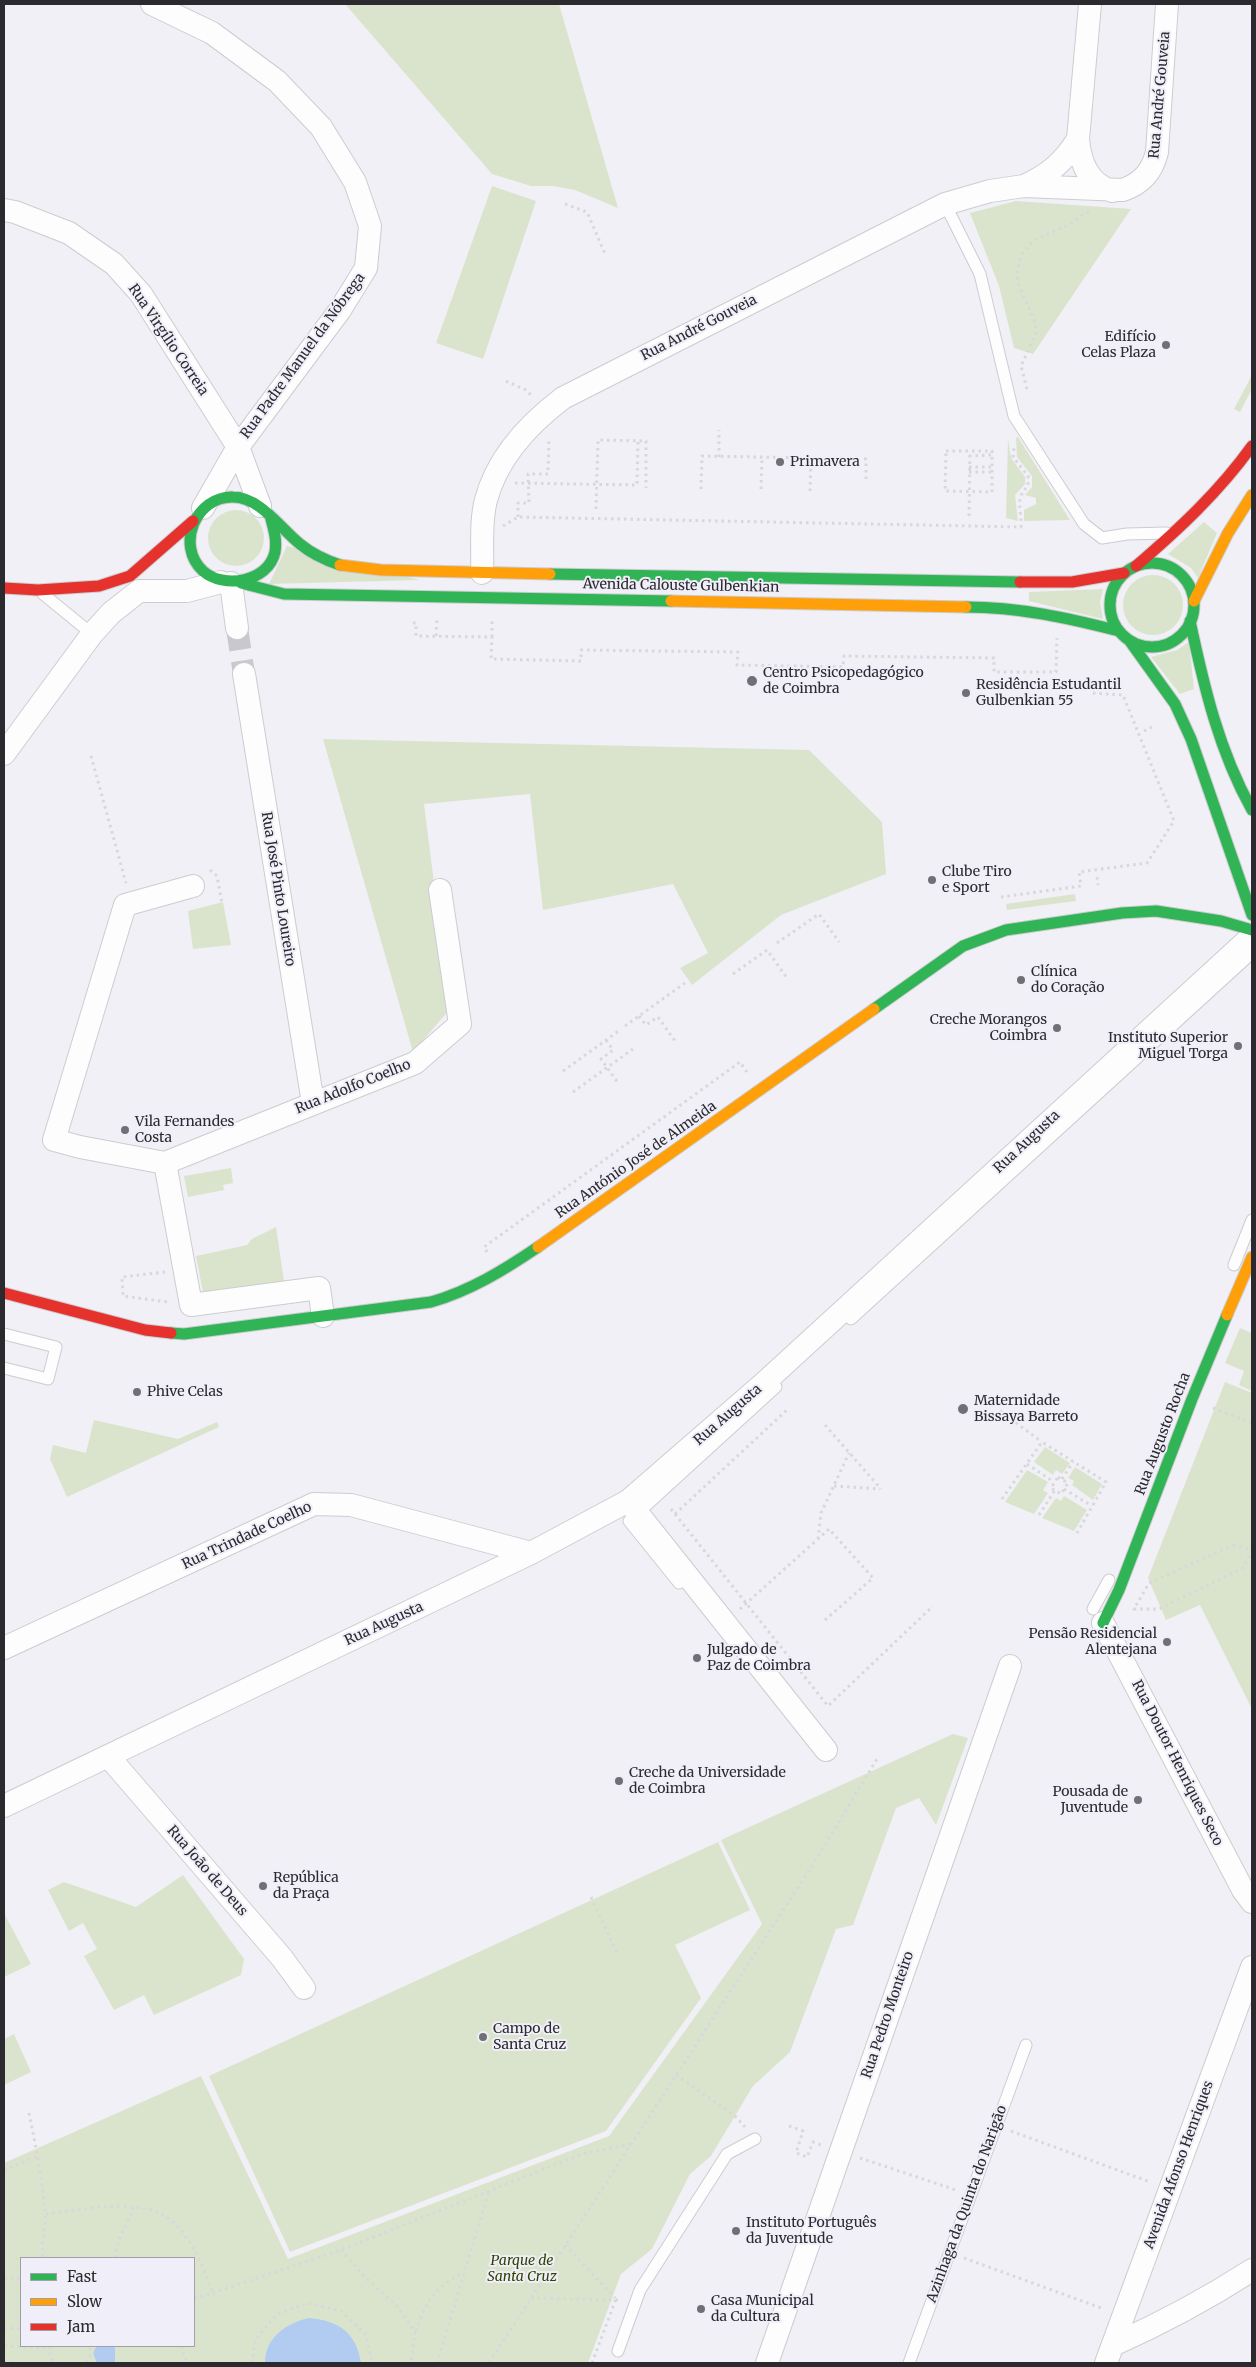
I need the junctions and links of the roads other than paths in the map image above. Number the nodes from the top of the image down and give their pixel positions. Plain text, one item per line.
1 (152, 4) edge
2 (1090, 4) edge
3 (1168, 4) edge
4 (1078, 138) junction
5 (1024, 186) junction
6 (1113, 191) junction
7 (945, 204) junction
8 (4, 210) edge
9 (1252, 446) edge
10 (238, 447) junction
11 (1252, 495) edge
12 (265, 512) junction
13 (198, 515) junction
14 (1175, 533) junction
15 (1136, 566) junction
16 (482, 573) junction
17 (1124, 573) junction
18 (231, 582) junction
19 (135, 584) junction
20 (4, 588) edge
21 (38, 590) junction
22 (1194, 601) junction
23 (1190, 621) junction
24 (237, 628) tunnel mouth
25 (1119, 631) junction
26 (92, 634) junction
27 (1129, 640) junction
28 (244, 674) tunnel mouth
29 (4, 754) edge
30 (1252, 810) edge
31 (193, 886) dead end
32 (440, 890) dead end
33 (1252, 914) edge
34 (1252, 930) edge
35 (1252, 936) edge
36 (1252, 953) edge
37 (313, 1103) junction
38 (166, 1163) junction
39 (1252, 1220) edge
40 (1252, 1257) edge
41 (1230, 1275) dead end
42 (4, 1293) edge
43 (1219, 1303) dead end
44 (323, 1316) junction
45 (1212, 1321) dead end
46 (4, 1334) edge
47 (4, 1368) edge
48 (633, 1507) junction
49 (531, 1553) junction
50 (1113, 1569) dead end
51 (1098, 1616) junction
52 (4, 1648) edge
53 (1010, 1666) dead end
54 (788, 1720) dead end
55 (826, 1750) dead end
56 (108, 1756) junction
57 (4, 1806) edge
58 (1252, 1902) edge
59 (1252, 1967) edge
60 (304, 1988) dead end
61 (1026, 2045) dead end
62 (755, 2139) dead end
63 (1252, 2270) edge
64 (618, 2352) dead end
65 (1109, 2358) edge
66 (767, 2363) edge
67 (909, 2363) edge

1 - 10 street, Rua Padre Manuel da Nóbrega
2 - 4 street, Rua André Gouveia
3 - 6 street, Rua André Gouveia
4 - 5 street, Rua André Gouveia
4 - 6 street, Rua André Gouveia
5 - 6 street, Rua André Gouveia
5 - 7 street, Rua André Gouveia
7 - 14 lane
7 - 16 street, Rua André Gouveia
8 - 10 street, Rua Virgílio Correia
9 - 14 main road
10 - 12 street, Rua Virgílio Correia
10 - 13 street, Rua Padre Manuel da Nóbrega
11 - 22 main road
12 - 13 main road
12 - 16 main road, Avenida Calouste Gulbenkian
12 - 18 main road
13 - 18 main road
13 - 19 main road
14 - 15 main road
15 - 17 main road, Avenida Calouste Gulbenkian
15 - 22 main road, Avenida Calouste Gulbenkian
16 - 17 main road, Avenida Calouste Gulbenkian
17 - 25 main road, Avenida Calouste Gulbenkian
18 - 19 street
18 - 24 street
18 - 25 main road, Avenida Calouste Gulbenkian
19 - 21 main road
19 - 26 street
20 - 21 main road
21 - 26 lane
22 - 23 main road, Avenida Calouste Gulbenkian
23 - 27 main road, Avenida Calouste Gulbenkian
23 - 30 main road, Avenida Calouste Gulbenkian
25 - 27 main road, Avenida Calouste Gulbenkian
26 - 29 street
27 - 33 main road, Avenida Calouste Gulbenkian
28 - 37 street, Rua José Pinto Loureiro
31 - 38 street
32 - 37 street, Rua Adolfo Coelho
34 - 44 main road, Rua António José de Almeida
35 - 48 street, Rua Augusta
36 - 48 lane
37 - 38 street, Rua Adolfo Coelho
38 - 44 street
39 - 41 lane
40 - 51 main road, Rua Augusto Rocha
42 - 44 main road, Rua António José de Almeida
43 - 45 lane
46 - 47 lane
48 - 49 street, Rua Augusta
48 - 54 lane
48 - 55 street
49 - 52 street, Rua Trindade Coelho
49 - 56 street, Rua Augusta
50 - 51 lane
51 - 58 street, Rua Doutor Henriques Seco
53 - 66 street, Rua Pedro Monteiro
56 - 57 street, Rua Augusta
56 - 60 street, Rua João de Deus
59 - 65 street, Avenida Afonso Henriques
61 - 67 lane, Azinhaga da Quinta do Narigão
62 - 64 lane
63 - 65 street

